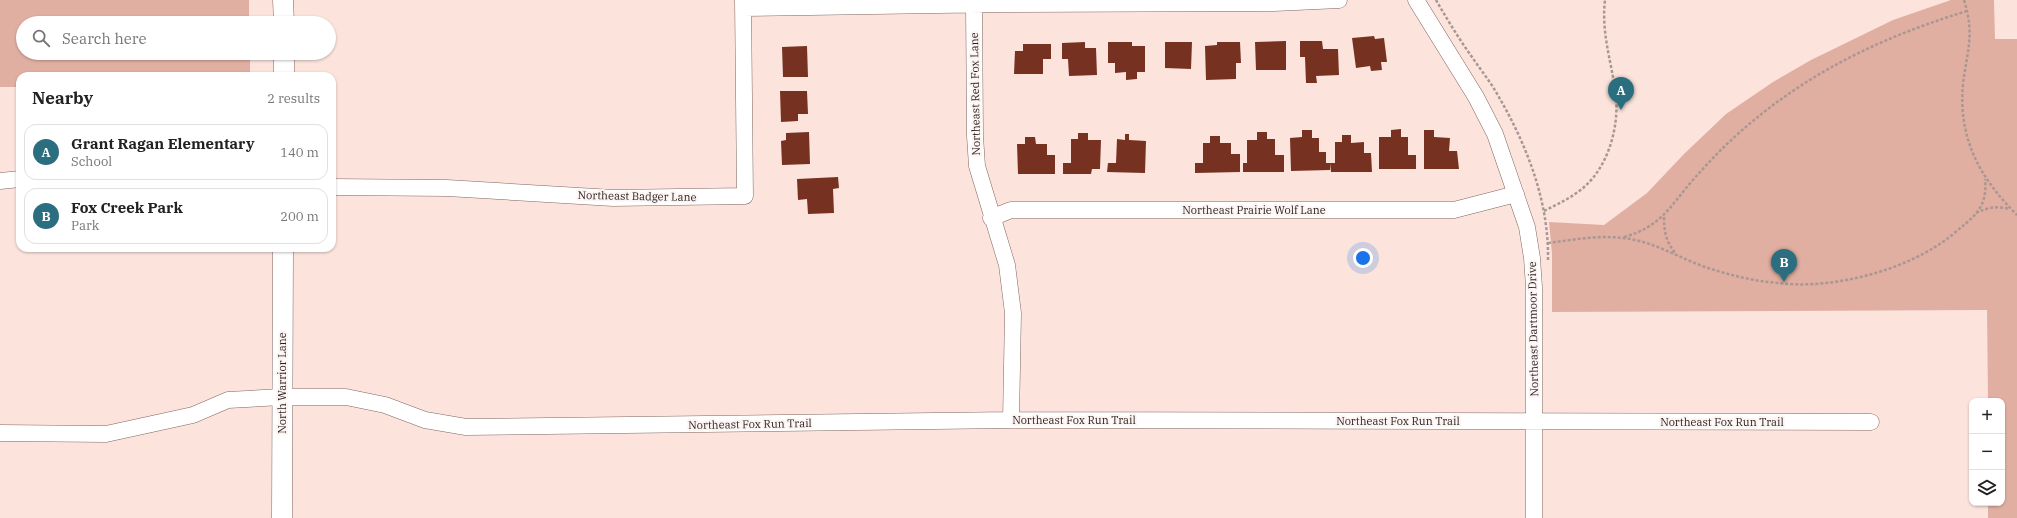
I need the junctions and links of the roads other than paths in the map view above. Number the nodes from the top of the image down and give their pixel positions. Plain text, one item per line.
1 (283, 0) edge
2 (1339, 0) edge
3 (1416, 0) edge
4 (743, 4) edge
5 (974, 4) junction
6 (284, 16) edge
7 (284, 60) edge
8 (284, 72) edge
9 (16, 179) edge
10 (0, 181) edge
11 (336, 187) edge
12 (1516, 194) junction
13 (992, 218) junction
14 (283, 252) edge
15 (282, 397) junction
16 (1011, 420) junction
17 (1534, 421) junction
18 (1871, 422) dead end
19 (0, 433) edge
20 (282, 518) edge
21 (1534, 518) edge

1 - 6 street
2 - 5 street
3 - 12 street, Northeast Dartmoor Drive
4 - 5 street
4 - 11 street, Northeast Badger Lane
5 - 13 street, Northeast Red Fox Lane
7 - 8 street
9 - 10 street
12 - 13 street, Northeast Prairie Wolf Lane
12 - 17 street, Northeast Dartmoor Drive
13 - 16 street, Northeast Red Fox Lane
14 - 15 street, North Warrior Lane
15 - 16 street, Northeast Fox Run Trail
15 - 19 street, Northeast Fox Run Trail
15 - 20 street, North Warrior Lane
16 - 17 street, Northeast Fox Run Trail
17 - 18 street, Northeast Fox Run Trail
17 - 21 street, Northeast Dartmoor Drive

